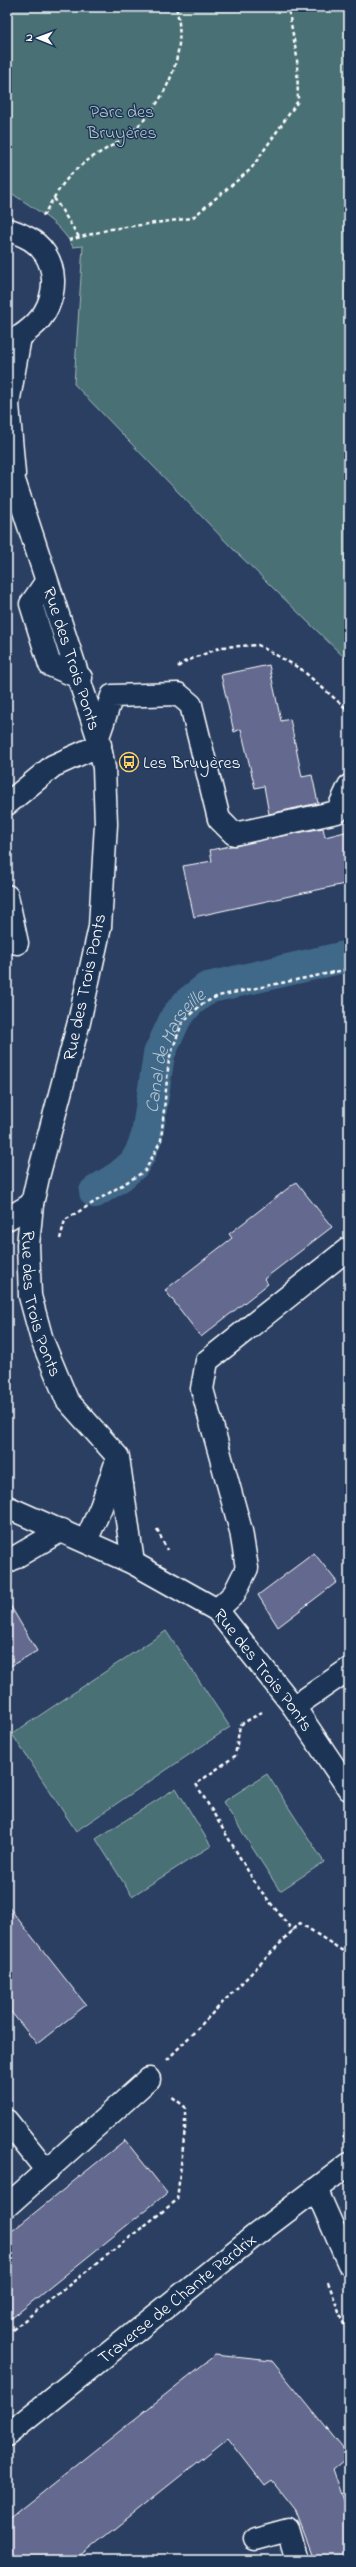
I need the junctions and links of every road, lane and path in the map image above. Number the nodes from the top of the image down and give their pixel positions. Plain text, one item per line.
1 (176, 7) edge
2 (288, 7) edge
3 (54, 198) junction
4 (7, 230) edge
5 (79, 237) junction
6 (37, 246) junction
7 (14, 338) edge
8 (10, 468) edge
9 (161, 694) junction
10 (349, 711) edge
11 (99, 741) junction
12 (349, 786) edge
13 (7, 804) edge
14 (7, 896) edge
15 (17, 943) dead end
16 (349, 969) edge
17 (32, 1204) junction
18 (7, 1219) edge
19 (60, 1240) dead end
20 (349, 1248) edge
21 (118, 1457) junction
22 (7, 1507) edge
23 (62, 1530) junction
24 (86, 1541) junction
25 (7, 1562) edge
26 (133, 1563) junction
27 (217, 1610) junction
28 (349, 1669) edge
29 (294, 1707) junction
30 (266, 1710) dead end
31 (349, 1789) edge
32 (293, 1931) junction
33 (349, 1955) edge
34 (149, 2079) junction
35 (7, 2121) edge
36 (349, 2164) edge
37 (47, 2171) junction
38 (316, 2189) junction
39 (7, 2206) edge
40 (349, 2264) edge
41 (7, 2334) edge
42 (7, 2435) edge
43 (255, 2539) dead end
44 (297, 2560) edge

1 - 3 path
2 - 5 path
3 - 5 path
3 - 6 path
4 - 6 street
5 - 6 path
6 - 7 street, Rue des Trois Ponts
7 - 8 street, Rue des Trois Ponts
8 - 11 street, Rue des Trois Ponts
9 - 10 path
9 - 11 street
9 - 12 street
11 - 13 street
11 - 17 street, Rue des Trois Ponts
14 - 15 street
16 - 19 path
17 - 18 street
17 - 21 street, Rue des Trois Ponts
20 - 27 street
21 - 24 street
21 - 26 street
22 - 23 street, Rue des Trois Ponts
23 - 24 street, Rue des Trois Ponts
23 - 25 street
24 - 26 street, Rue des Trois Ponts
26 - 27 street, Rue des Trois Ponts
27 - 29 street, Rue des Trois Ponts
28 - 29 street
29 - 31 street, Rue des Trois Ponts
30 - 32 path
32 - 33 path
32 - 34 path
34 - 37 street
34 - 41 path
35 - 37 street
36 - 38 street, Traverse de Chante Perdrix
37 - 39 street
38 - 40 street
38 - 42 street, Traverse de Chante Perdrix
43 - 44 street

